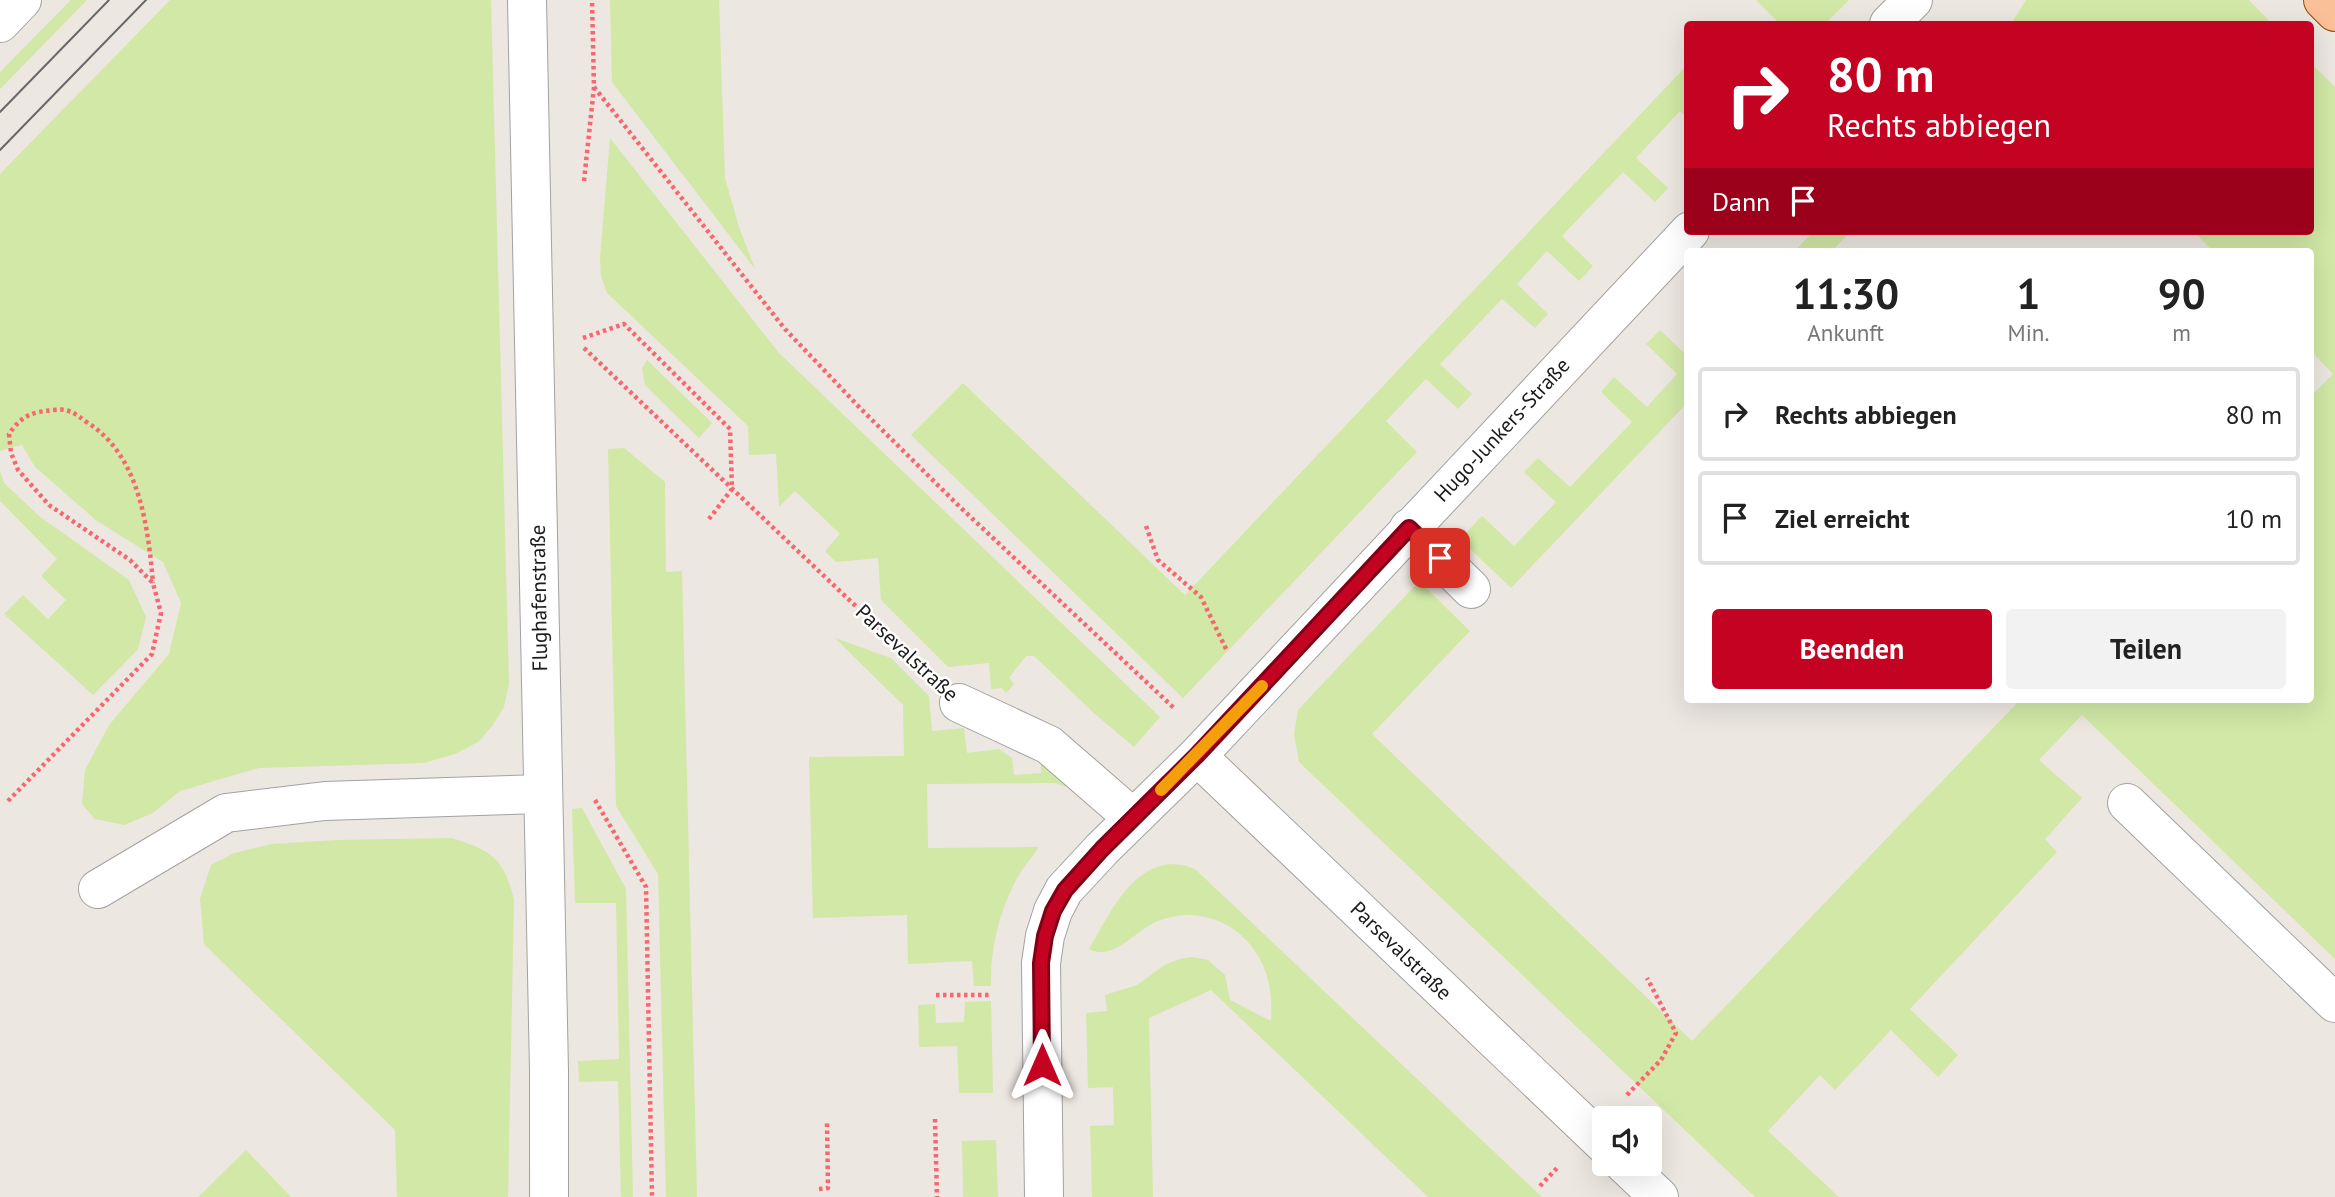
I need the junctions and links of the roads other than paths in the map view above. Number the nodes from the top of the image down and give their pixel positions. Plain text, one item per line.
1 (22, 0) edge
2 (527, 0) edge
3 (1913, 0) edge
4 (2323, 0) edge
5 (2335, 12) edge
6 (1892, 21) edge
7 (0, 23) edge
8 (1686, 235) edge
9 (1409, 528) junction
10 (1471, 589) dead end
11 (959, 703) road end
12 (1197, 755) junction
13 (542, 794) junction
14 (2127, 803) dead end
15 (1133, 818) junction
16 (98, 889) dead end
17 (2335, 1003) edge
18 (1592, 1134) edge
19 (1637, 1176) edge
20 (549, 1197) edge
21 (1044, 1197) edge
22 (1659, 1197) edge

1 - 7 street
2 - 13 street, Flughafenstraße
3 - 6 street
4 - 5 main road
8 - 9 street, Hugo-Junkers-Straße
9 - 10 street
9 - 12 street, Hugo-Junkers-Straße
11 - 15 street, Parsevalstraße
12 - 15 street, Hugo-Junkers-Straße
12 - 18 street, Parsevalstraße
13 - 16 street
13 - 20 street, Flughafenstraße
14 - 17 street
15 - 21 street, Hugo-Junkers-Straße
19 - 22 street

